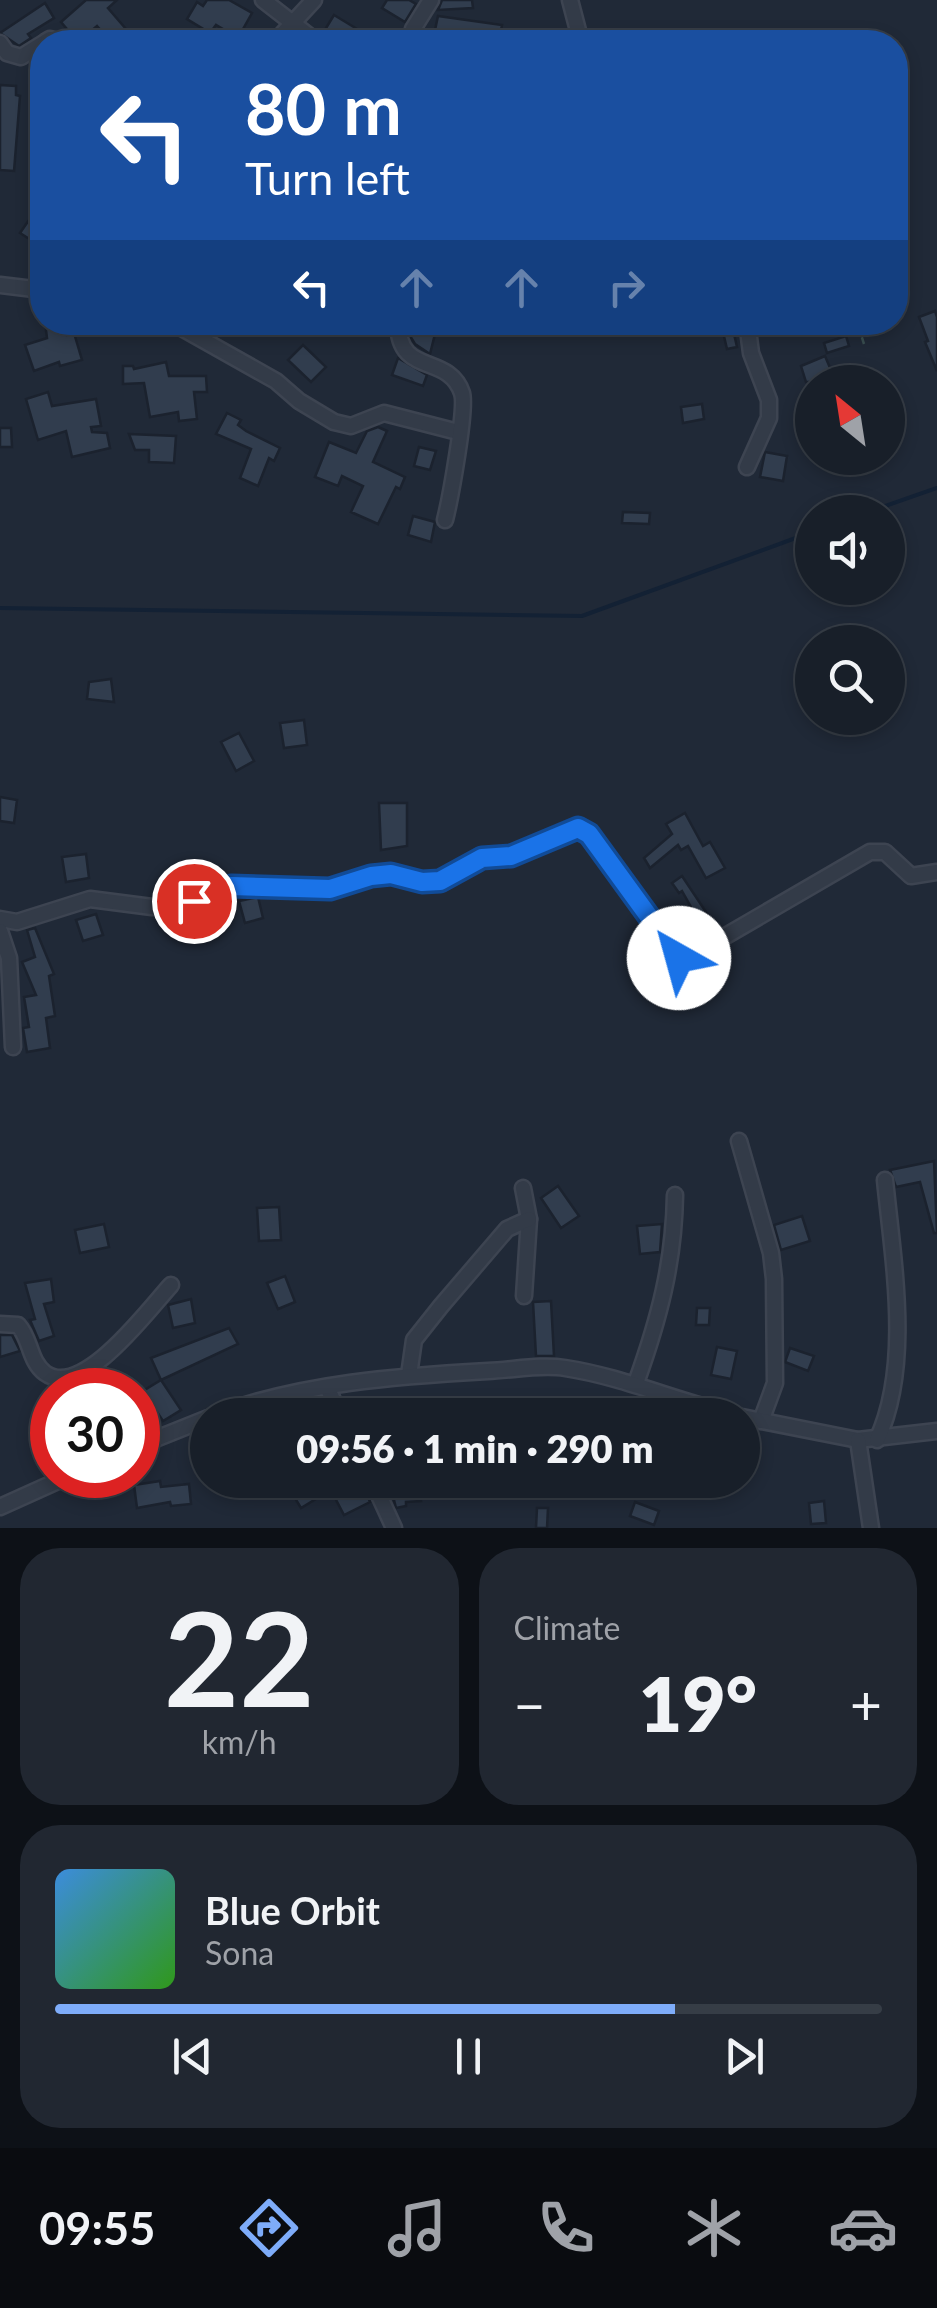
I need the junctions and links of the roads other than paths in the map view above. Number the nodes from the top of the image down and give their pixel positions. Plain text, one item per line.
1 (263, 0) edge
2 (314, 0) edge
3 (432, 0) edge
4 (570, 0) edge
5 (291, 22) junction
6 (285, 30) edge
7 (301, 30) edge
8 (413, 30) edge
9 (578, 30) edge
10 (0, 42) edge
11 (30, 51) edge
12 (0, 285) edge
13 (30, 289) edge
14 (195, 335) edge
15 (399, 335) edge
16 (749, 335) edge
17 (458, 432) junction
18 (747, 467) dead end
19 (446, 520) dead end
20 (937, 872) edge
21 (0, 919) edge
22 (0, 931) edge
23 (13, 1047) dead end
24 (739, 1141) dead end
25 (885, 1180) dead end
26 (523, 1188) dead end
27 (675, 1195) dead end
28 (528, 1220) junction
29 (171, 1285) dead end
30 (524, 1296) dead end
31 (0, 1324) edge
32 (409, 1375) junction
33 (636, 1383) junction
34 (327, 1387) junction
35 (273, 1398) edge
36 (332, 1398) edge
37 (683, 1398) edge
38 (762, 1421) joint
39 (190, 1425) edge
40 (937, 1431) edge
41 (160, 1437) edge
42 (858, 1440) junction
43 (878, 1440) junction
44 (30, 1493) edge
45 (380, 1498) edge
46 (0, 1507) edge
47 (394, 1528) edge
48 (871, 1528) edge

1 - 5 street
2 - 5 street
3 - 8 street
4 - 9 street
5 - 6 street
5 - 7 street
10 - 11 street
12 - 13 street
14 - 17 street
15 - 17 street
16 - 18 street
17 - 19 street
20 - 21 street
22 - 23 street
24 - 38 street
25 - 43 street
26 - 28 street
27 - 33 street
28 - 30 street
28 - 32 street
29 - 31 street
32 - 33 street
32 - 34 street
33 - 37 street
34 - 35 street
34 - 36 street
38 - 42 street
39 - 41 street
40 - 43 street
42 - 43 street
42 - 48 street
44 - 46 street
45 - 47 street

